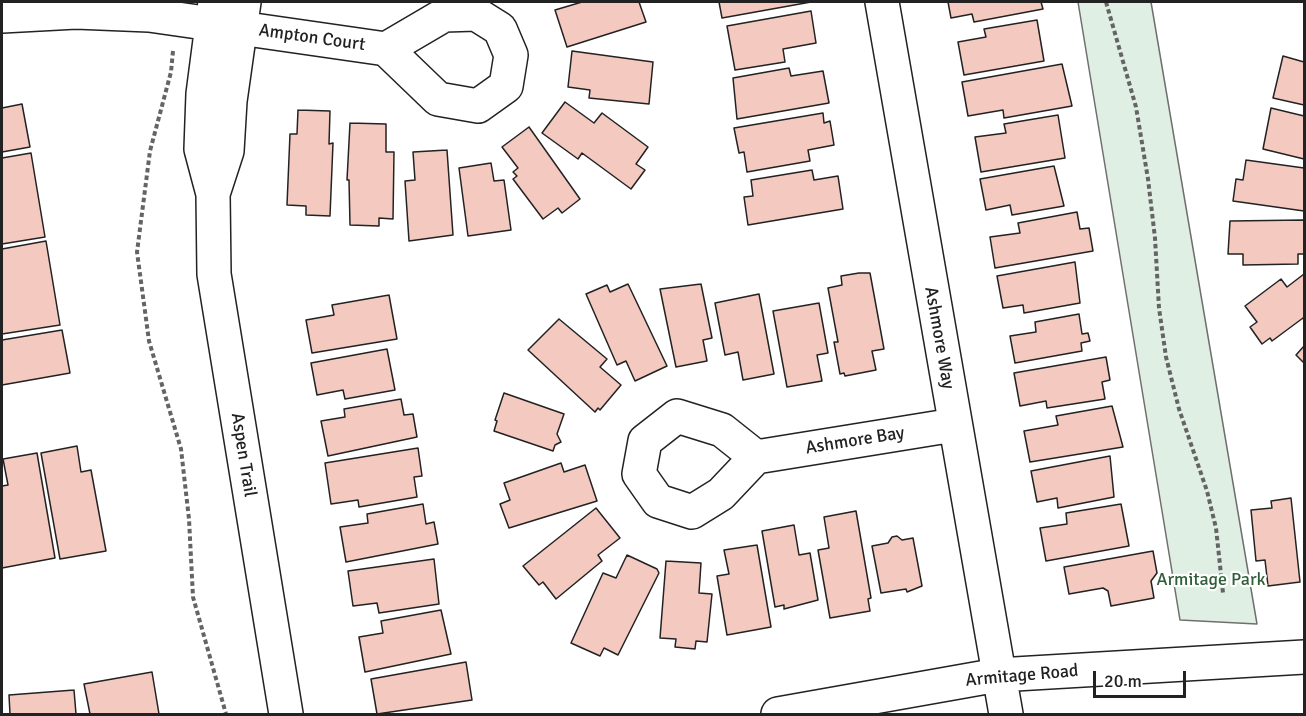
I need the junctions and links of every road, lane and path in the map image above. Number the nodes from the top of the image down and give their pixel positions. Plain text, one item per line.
1 (882, 2) edge
2 (1106, 2) edge
3 (227, 14) edge
4 (2, 16) edge
5 (177, 19) junction
6 (386, 49) dead end
7 (954, 425) junction
8 (756, 457) dead end
9 (1223, 593) dead end
10 (1305, 657) edge
11 (998, 675) junction
12 (226, 714) edge
13 (286, 714) edge
14 (778, 714) edge
15 (1005, 714) edge

1 - 7 street, Ashmore Way
2 - 9 path
3 - 5 street, Ampton Court
3 - 6 street, Ampton Court
3 - 13 street, Aspen Trail
4 - 5 street, Ampton Court
5 - 12 path
7 - 8 street, Ashmore Bay
7 - 11 street, Ashmore Way
10 - 11 street, Armitage Road
11 - 14 street, Armitage Road
11 - 15 street, Ashmore Way

